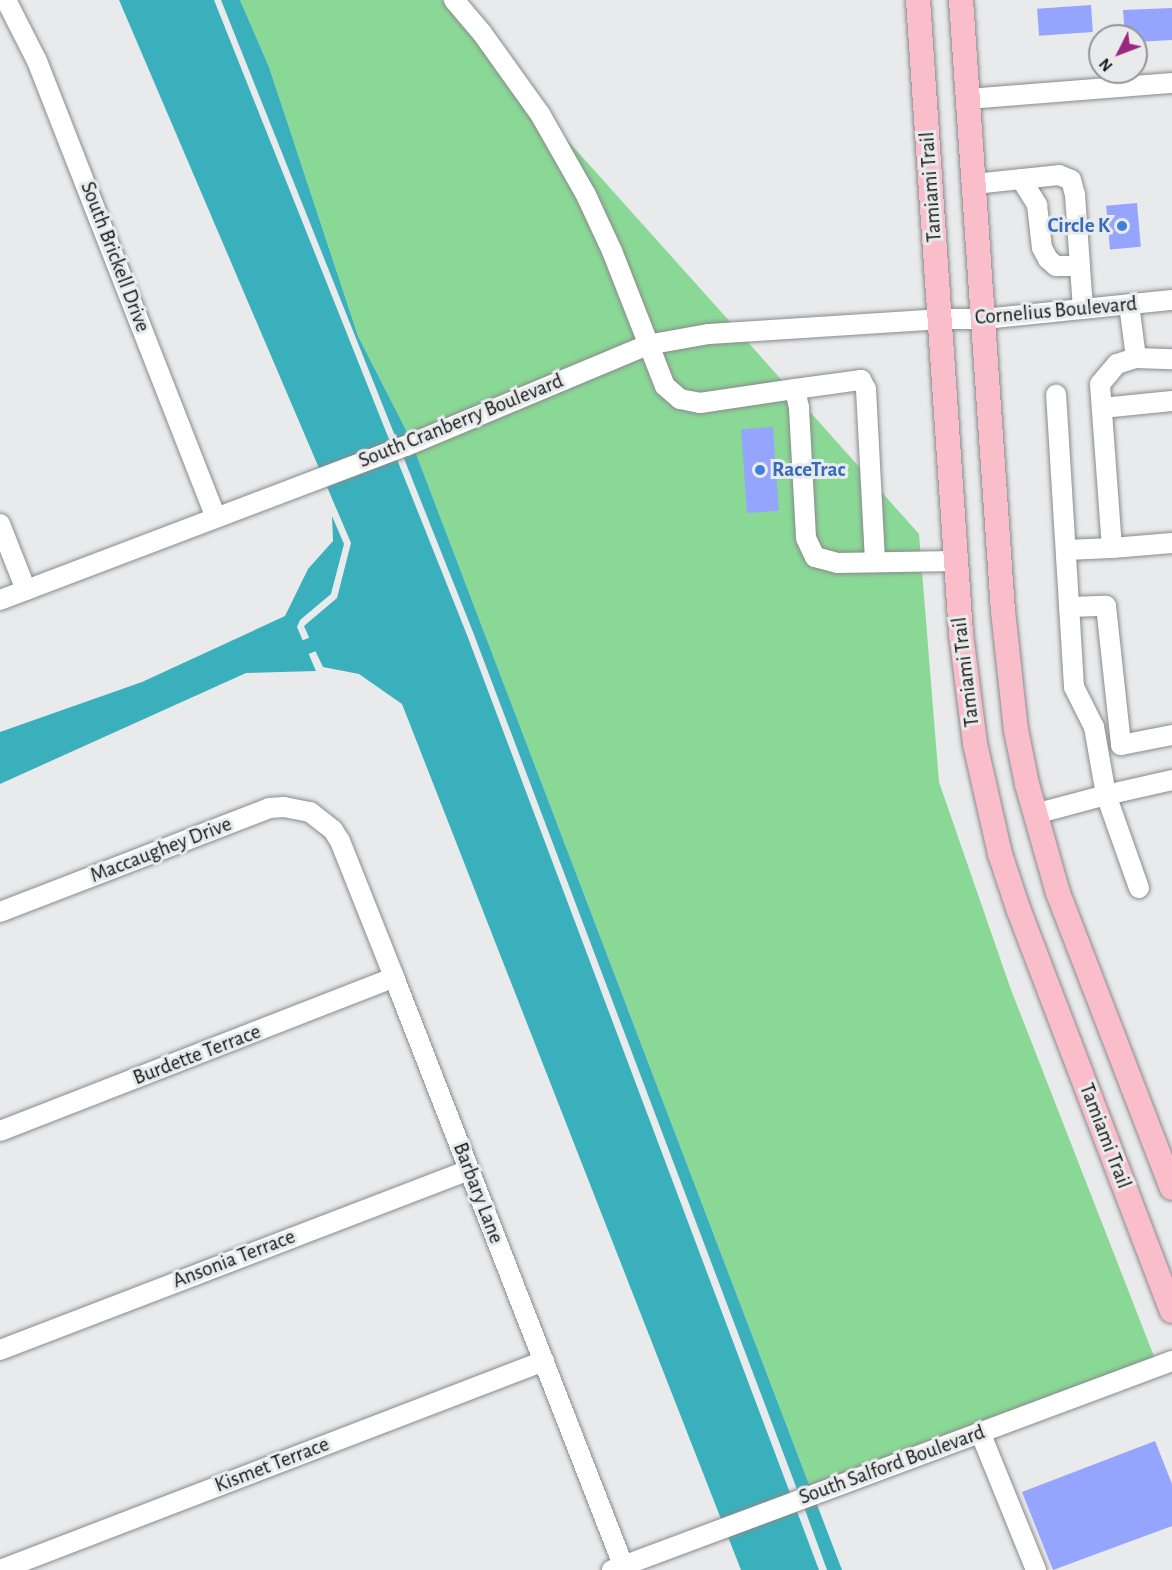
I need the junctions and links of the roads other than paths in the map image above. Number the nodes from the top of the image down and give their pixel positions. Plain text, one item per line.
1 (6, 0) edge
2 (454, 0) edge
3 (918, 0) edge
4 (961, 0) edge
5 (1172, 83) edge
6 (968, 99) junction
7 (1021, 179) junction
8 (974, 184) junction
9 (1080, 266) junction
10 (1172, 300) edge
11 (1129, 304) junction
12 (1083, 309) junction
13 (939, 319) junction
14 (984, 319) junction
15 (647, 345) junction
16 (1136, 358) junction
17 (1172, 359) edge
18 (795, 389) junction
19 (1056, 395) dead end
20 (1172, 401) edge
21 (1102, 408) junction
22 (216, 517) junction
23 (0, 524) edge
24 (1172, 543) edge
25 (1112, 548) junction
26 (1066, 550) junction
27 (956, 561) junction
28 (875, 562) junction
29 (26, 590) junction
30 (0, 600) edge
31 (1069, 607) junction
32 (1172, 735) edge
33 (1172, 780) edge
34 (1106, 795) junction
35 (1035, 814) junction
36 (323, 820) joint
37 (1139, 888) dead end
38 (0, 912) edge
39 (394, 977) junction
40 (0, 1131) edge
41 (470, 1170) junction
42 (1172, 1188) edge
43 (1172, 1311) edge
44 (0, 1350) edge
45 (544, 1361) junction
46 (1172, 1361) edge
47 (980, 1432) junction
48 (620, 1569) edge
49 (0, 1570) edge
50 (1036, 1570) edge

1 - 22 street, South Brickell Drive
2 - 15 street
3 - 13 main road, Tamiami Trail
4 - 6 main road, Tamiami Trail
5 - 6 street
6 - 8 main road, Tamiami Trail
7 - 8 street
7 - 9 street
7 - 9 street
8 - 14 main road, Tamiami Trail
9 - 12 street
10 - 11 street, Cornelius Boulevard
11 - 12 street, Cornelius Boulevard
11 - 16 street
12 - 14 street, Cornelius Boulevard
13 - 14 street, Cornelius Boulevard
13 - 15 street, South Cranberry Boulevard
13 - 27 main road, Tamiami Trail
14 - 35 main road, Tamiami Trail
15 - 18 street
15 - 22 street, South Cranberry Boulevard
16 - 17 street
16 - 21 street
18 - 28 street
18 - 28 street
19 - 26 street
20 - 21 street
21 - 25 street
22 - 29 street, South Cranberry Boulevard
23 - 29 street
24 - 25 street
25 - 26 street
26 - 31 street
27 - 28 street
27 - 43 main road, Tamiami Trail
29 - 30 street, South Cranberry Boulevard
31 - 32 street
31 - 34 street
33 - 34 street
34 - 35 street
34 - 37 street
35 - 42 main road, Tamiami Trail
36 - 38 street, Maccaughey Drive
36 - 39 street, Barbary Lane
39 - 40 street, Burdette Terrace
39 - 41 street, Barbary Lane
41 - 44 street, Ansonia Terrace
41 - 45 street, Barbary Lane
45 - 48 street, Barbary Lane
45 - 49 street, Kismet Terrace
46 - 47 street, South Salford Boulevard
47 - 48 street, South Salford Boulevard
47 - 50 street

